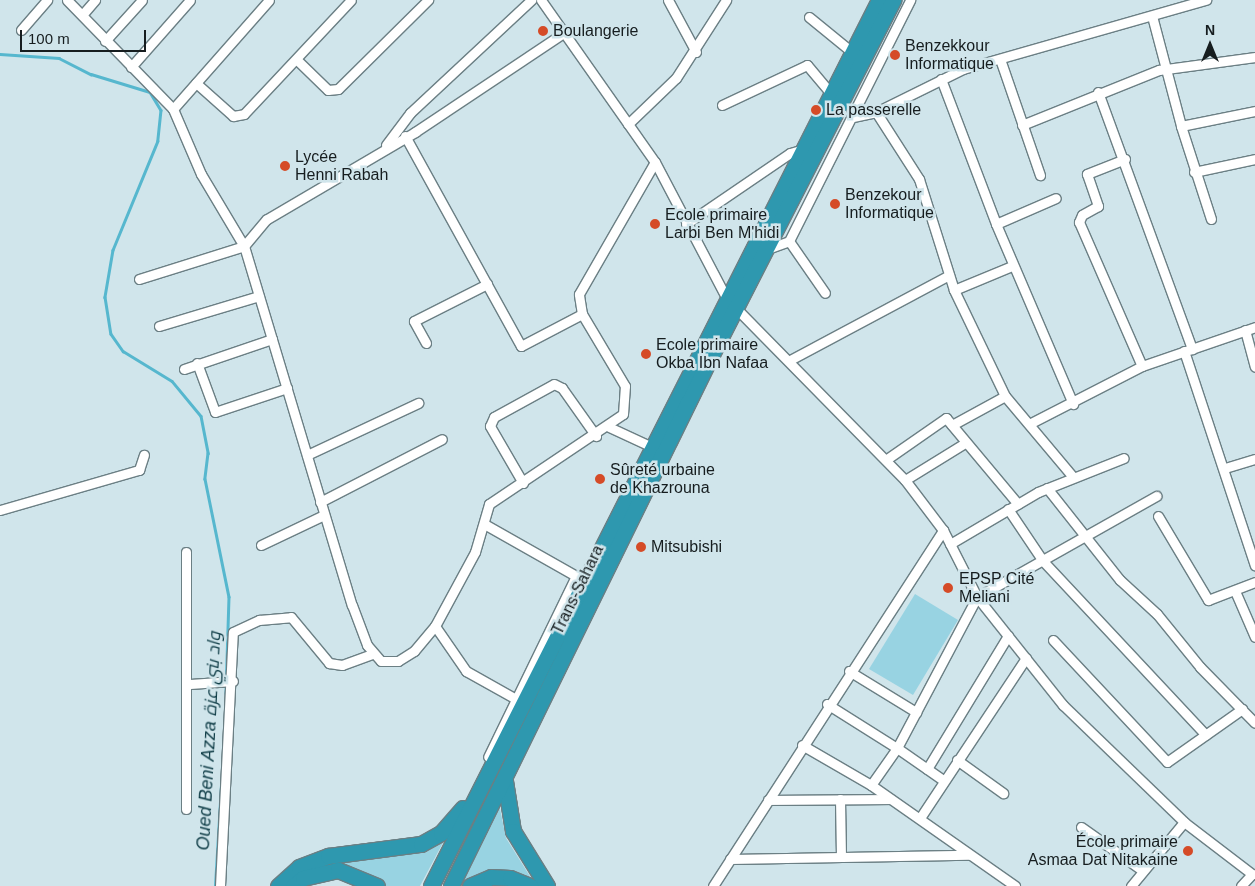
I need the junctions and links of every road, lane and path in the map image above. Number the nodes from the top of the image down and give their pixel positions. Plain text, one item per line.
1 (47, 0) edge
2 (67, 0) edge
3 (95, 0) edge
4 (142, 0) edge
5 (190, 0) edge
6 (269, 0) edge
7 (350, 0) edge
8 (428, 0) edge
9 (530, 0) edge
10 (541, 0) edge
11 (668, 0) edge
12 (726, 0) edge
13 (879, 0) edge
14 (893, 0) edge
15 (910, 0) edge
16 (1206, 0) edge
17 (82, 15) junction
18 (1152, 16) junction
19 (809, 17) dead end
20 (21, 30) dead end
21 (562, 34) junction
22 (105, 41) junction
23 (696, 52) junction
24 (853, 53) junction
25 (1255, 57) edge
26 (1000, 59) junction
27 (297, 60) junction
28 (130, 66) junction
29 (1166, 69) junction
30 (941, 78) junction
31 (196, 83) junction
32 (1098, 92) junction
33 (833, 96) junction
34 (722, 104) dead end
35 (173, 109) junction
36 (1255, 111) edge
37 (876, 112) junction
38 (854, 117) junction
39 (628, 124) junction
40 (1022, 125) junction
41 (1181, 126) junction
42 (405, 136) junction
43 (385, 146) junction
44 (805, 149) junction
45 (1126, 159) junction
46 (1255, 159) edge
47 (655, 162) junction
48 (1194, 172) junction
49 (1040, 175) dead end
50 (1056, 198) dead end
51 (1211, 219) dead end
52 (686, 224) junction
53 (996, 224) junction
54 (790, 241) junction
55 (244, 246) junction
56 (770, 248) junction
57 (1012, 266) junction
58 (949, 275) junction
59 (139, 279) dead end
60 (487, 284) junction
61 (954, 290) junction
62 (825, 293) dead end
63 (259, 296) junction
64 (727, 299) junction
65 (738, 310) junction
66 (582, 314) junction
67 (159, 326) dead end
68 (1255, 327) edge
69 (1245, 330) junction
70 (272, 339) junction
71 (426, 343) dead end
72 (1188, 350) junction
73 (790, 360) junction
74 (197, 363) junction
75 (1142, 366) junction
76 (1255, 367) edge
77 (184, 369) dead end
78 (286, 388) junction
79 (1005, 396) junction
80 (418, 403) dead end
81 (1073, 404) junction
82 (1029, 424) junction
83 (952, 425) junction
84 (609, 427) junction
85 (596, 436) junction
86 (442, 439) dead end
87 (965, 442) junction
88 (652, 447) junction
89 (144, 455) dead end
90 (307, 455) junction
91 (1124, 458) dead end
92 (887, 459) junction
93 (1255, 459) edge
94 (1225, 468) junction
95 (1073, 477) junction
96 (905, 480) junction
97 (523, 483) junction
98 (1047, 488) junction
99 (1156, 496) dead end
100 (320, 502) junction
101 (1018, 504) junction
102 (0, 510) edge
103 (1008, 510) junction
104 (324, 515) junction
105 (1158, 516) dead end
106 (486, 525) junction
107 (943, 530) junction
108 (1086, 539) junction
109 (950, 544) junction
110 (261, 545) dead end
111 (186, 552) dead end
112 (1043, 561) junction
113 (1255, 566) edge
114 (1255, 582) edge
115 (1235, 591) junction
116 (977, 597) junction
117 (435, 626) junction
118 (1008, 636) junction
119 (1255, 637) edge
120 (1054, 640) dead end
121 (372, 654) junction
122 (1026, 658) junction
123 (849, 672) junction
124 (233, 681) junction
125 (190, 684) junction
126 (516, 699) junction
127 (827, 704) junction
128 (1242, 709) junction
129 (916, 712) junction
130 (1255, 723) edge
131 (1206, 735) junction
132 (802, 745) junction
133 (897, 748) junction
134 (957, 760) junction
135 (491, 767) junction
136 (927, 769) junction
137 (505, 780) junction
138 (943, 780) junction
139 (871, 785) junction
140 (1002, 793) dead end
141 (840, 799) junction
142 (890, 799) junction
143 (768, 800) junction
144 (186, 809) dead end
145 (920, 818) junction
146 (1184, 822) junction
147 (1080, 826) dead end
148 (969, 855) junction
149 (841, 857) junction
150 (730, 859) junction
151 (1142, 870) junction
152 (220, 886) edge
153 (278, 886) edge
154 (293, 886) edge
155 (377, 886) edge
156 (431, 886) edge
157 (451, 886) edge
158 (470, 886) edge
159 (530, 886) edge
160 (547, 886) edge
161 (713, 886) edge
162 (1015, 886) edge
163 (1131, 886) edge
164 (1241, 886) edge

1 - 20 street
2 - 17 street
3 - 17 street
4 - 22 street
5 - 28 street
6 - 31 street
7 - 27 street
8 - 27 street
9 - 43 street
10 - 21 street
11 - 23 street
12 - 23 street
13 - 24 highway
14 - 56 highway, Trans-Sahara
15 - 38 street
16 - 18 street
17 - 22 street
18 - 26 street
18 - 29 street
19 - 24 street
21 - 39 street
21 - 42 street
22 - 28 street
23 - 39 street
24 - 33 highway
25 - 29 street
26 - 30 street
26 - 40 street
27 - 31 street
28 - 35 street
29 - 32 street
29 - 41 street
30 - 37 street
30 - 53 street
31 - 35 street
32 - 40 street
32 - 45 street
33 - 34 street
33 - 44 highway
35 - 55 street
36 - 41 street
37 - 38 street
37 - 58 street
38 - 54 street
39 - 47 street
40 - 49 street
41 - 48 street
42 - 43 street
42 - 60 street
43 - 55 street
44 - 52 street
44 - 64 highway
45 - 72 street
45 - 75 street
46 - 48 street
47 - 52 street
47 - 66 street
48 - 51 street
50 - 53 street
52 - 64 street
53 - 57 street
54 - 56 street
54 - 62 street
55 - 59 street
55 - 63 street
56 - 65 highway, Trans-Sahara
57 - 61 street
57 - 81 street
58 - 61 street
58 - 73 street
60 - 66 street
60 - 71 street
61 - 79 street
63 - 67 street
63 - 70 street
64 - 65 street
64 - 88 highway
65 - 73 street
65 - 137 highway, Trans-Sahara
66 - 84 street
68 - 69 street
69 - 72 street
69 - 76 street
70 - 74 street
70 - 78 street
72 - 75 street
72 - 94 street
73 - 92 street
74 - 77 street
74 - 78 street
75 - 81 street
78 - 90 street
79 - 82 street
79 - 83 street
80 - 90 street
81 - 82 street
82 - 95 street
83 - 87 street
83 - 92 street
84 - 85 street
84 - 88 street
85 - 97 street
85 - 97 street
86 - 100 street
87 - 96 street
87 - 101 street
88 - 135 highway
89 - 102 street
90 - 100 street
91 - 95 street
92 - 96 street
93 - 94 street
94 - 113 street
95 - 98 street
96 - 107 street
97 - 106 street
98 - 101 street
98 - 108 street
99 - 108 street
100 - 104 street
101 - 103 street
103 - 109 street
103 - 112 street
104 - 110 street
104 - 121 street
105 - 115 street
106 - 117 street
106 - 126 street
107 - 109 street
107 - 123 street
108 - 112 street
108 - 128 street
109 - 116 street
111 - 125 street
112 - 116 street
112 - 131 street
114 - 115 street
115 - 119 street
116 - 118 street
116 - 129 street
117 - 121 street
117 - 126 street
118 - 122 street
118 - 136 street
120 - 131 street
121 - 124 street
122 - 134 street
122 - 146 street
123 - 127 street
123 - 129 street
124 - 125 street
124 - 152 street
125 - 144 street
126 - 135 street
127 - 132 street
127 - 133 street
128 - 130 street
128 - 131 street
129 - 133 street
132 - 139 street
132 - 143 street
133 - 136 street
133 - 139 street
134 - 138 street
134 - 140 street
135 - 153 highway
135 - 156 highway
136 - 138 street
137 - 157 highway, Trans-Sahara
137 - 160 highway
138 - 145 street
139 - 142 street
141 - 142 street
141 - 143 street
141 - 149 street
142 - 145 street
143 - 150 street
145 - 148 street
146 - 151 street
146 - 164 street
147 - 151 street
148 - 149 street
148 - 162 street
149 - 150 street
150 - 161 street
151 - 163 street
154 - 155 highway
158 - 159 highway

